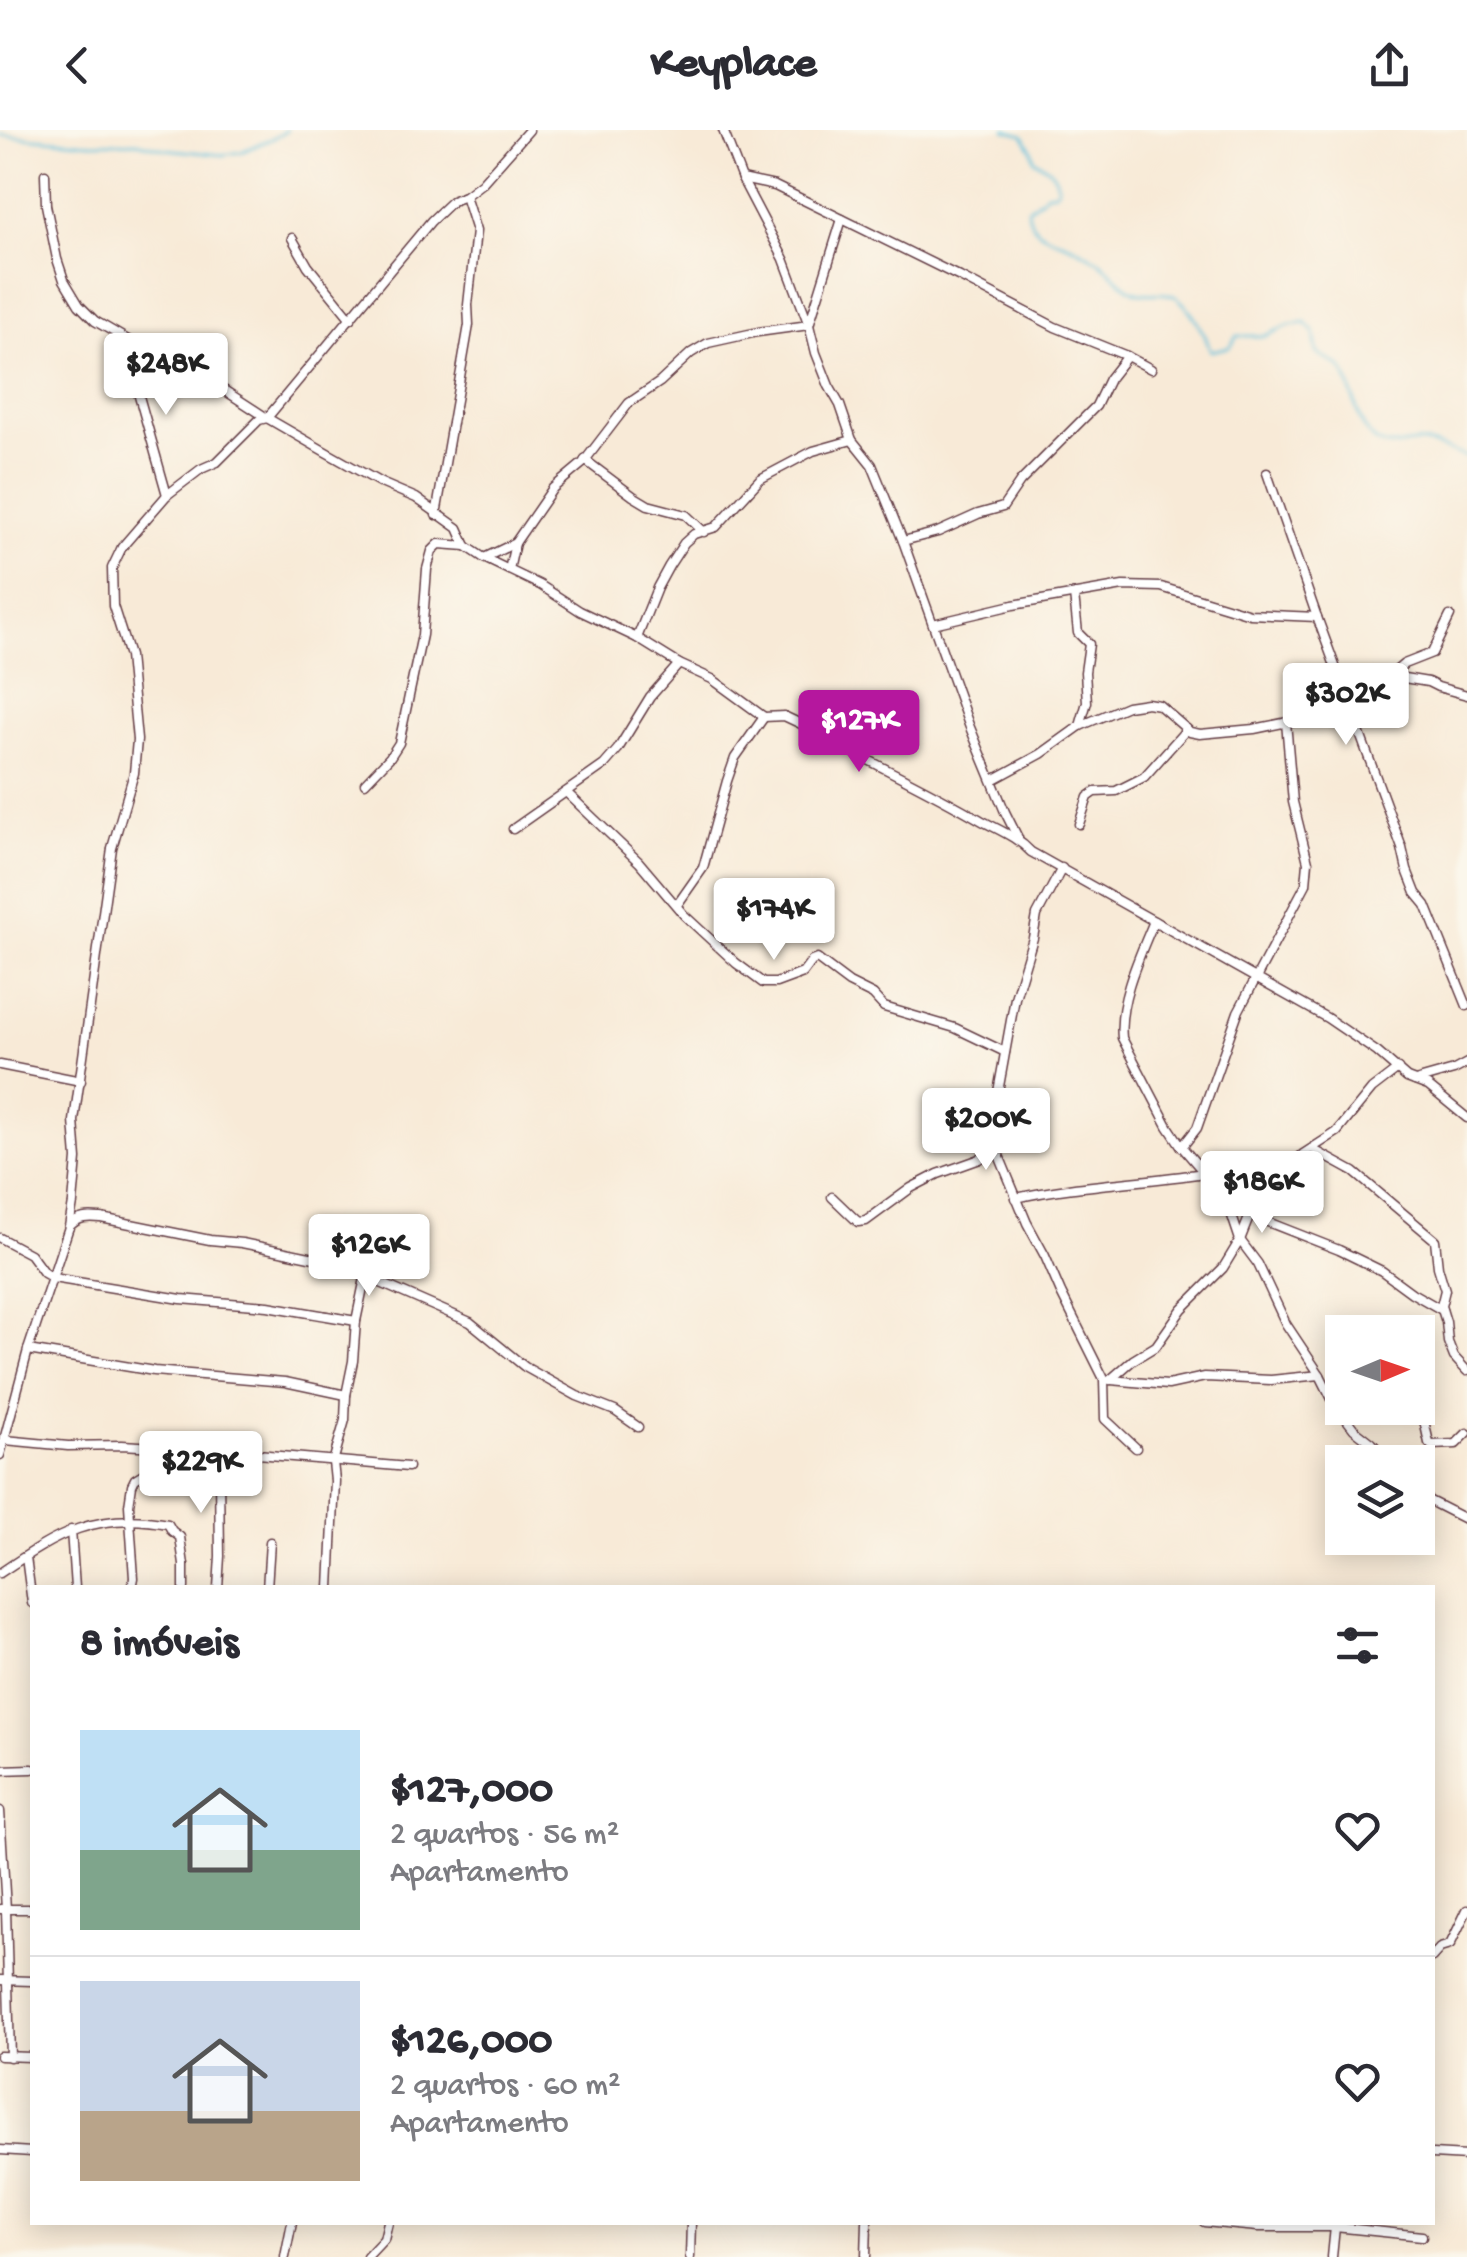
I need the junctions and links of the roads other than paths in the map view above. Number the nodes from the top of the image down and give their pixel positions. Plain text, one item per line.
1 (530, 130) edge
2 (723, 130) edge
3 (45, 174) dead end
4 (742, 179) junction
5 (465, 196) junction
6 (842, 219) junction
7 (292, 238) dead end
8 (351, 319) junction
9 (809, 325) junction
10 (132, 343) junction
11 (1128, 356) junction
12 (1151, 370) dead end
13 (266, 418) junction
14 (852, 440) junction
15 (585, 460) junction
16 (1267, 473) dead end
17 (167, 495) junction
18 (436, 515) junction
19 (704, 532) junction
20 (903, 541) junction
21 (515, 543) junction
22 (466, 546) junction
23 (484, 558) junction
24 (510, 570) junction
25 (1074, 595) junction
26 (1450, 616) dead end
27 (1317, 617) junction
28 (933, 624) junction
29 (637, 638) junction
30 (680, 664) junction
31 (1392, 676) junction
32 (1467, 695) edge
33 (1352, 708) junction
34 (764, 717) junction
35 (1286, 722) junction
36 (1080, 726) junction
37 (1187, 729) junction
38 (993, 780) junction
39 (365, 783) dead end
40 (566, 792) junction
41 (1080, 824) dead end
42 (513, 829) dead end
43 (1018, 838) junction
44 (1062, 868) junction
45 (677, 905) junction
46 (1154, 921) junction
47 (1257, 978) junction
48 (1467, 1006) edge
49 (1005, 1052) junction
50 (1467, 1063) edge
51 (0, 1065) edge
52 (1398, 1069) junction
53 (81, 1081) junction
54 (1415, 1081) junction
55 (1467, 1118) edge
56 (997, 1137) junction
57 (1182, 1146) junction
58 (1312, 1149) junction
59 (1204, 1172) junction
60 (832, 1197) dead end
61 (1016, 1198) junction
62 (1250, 1214) junction
63 (69, 1227) junction
64 (0, 1238) edge
65 (1240, 1240) junction
66 (53, 1278) junction
67 (365, 1278) junction
68 (1443, 1310) junction
69 (356, 1321) junction
70 (28, 1350) junction
71 (1467, 1370) edge
72 (1320, 1375) junction
73 (1107, 1380) junction
74 (1325, 1383) edge
75 (346, 1396) junction
76 (1352, 1425) edge
77 (1424, 1425) edge
78 (638, 1427) dead end
79 (1467, 1433) edge
80 (4, 1440) junction
81 (1373, 1445) edge
82 (1136, 1448) dead end
83 (183, 1450) junction
84 (224, 1451) junction
85 (0, 1456) edge
86 (332, 1462) junction
87 (408, 1467) dead end
88 (1435, 1504) edge
89 (132, 1519) junction
90 (1467, 1520) edge
91 (71, 1530) junction
92 (270, 1542) dead end
93 (26, 1556) junction
94 (0, 1573) edge
95 (75, 1585) edge
96 (133, 1585) edge
97 (184, 1585) edge
98 (218, 1585) edge
99 (267, 1585) edge
100 (330, 1585) edge
101 (30, 1587) edge
102 (30, 1769) edge
103 (0, 1770) edge
104 (0, 1811) edge
105 (3, 1909) edge
106 (30, 1909) edge
107 (1467, 1910) edge
108 (1467, 1934) edge
109 (1456, 1936) junction
110 (1435, 1954) edge
111 (4, 1980) edge
112 (30, 1980) edge
113 (5, 2056) edge
114 (30, 2057) edge
115 (0, 2150) edge
116 (30, 2152) edge
117 (1435, 2154) edge
118 (1467, 2156) edge
119 (291, 2225) edge
120 (387, 2225) edge
121 (691, 2225) edge
122 (866, 2225) edge
123 (1236, 2225) edge
124 (1336, 2225) edge
125 (1422, 2236) dead end
126 (285, 2257) edge
127 (367, 2257) edge
128 (690, 2257) edge
129 (866, 2257) edge
130 (1332, 2257) edge

1 - 5 street
2 - 4 street
3 - 10 street
4 - 6 street
4 - 9 street
5 - 8 street
5 - 18 street
6 - 9 street
6 - 11 street
7 - 8 street
8 - 13 street
9 - 14 street
9 - 15 street
10 - 13 street
10 - 17 street
11 - 12 street
11 - 20 street
13 - 17 street
13 - 18 street
14 - 19 street
14 - 20 street
15 - 19 street
15 - 21 street
16 - 27 street
17 - 53 street
18 - 22 street
19 - 29 street
20 - 28 street
21 - 23 street
21 - 24 street
22 - 23 street
22 - 39 street
23 - 24 street
24 - 29 street
25 - 27 street
25 - 28 street
25 - 36 street
26 - 31 street
27 - 33 street
28 - 38 street
29 - 30 street
30 - 34 street
30 - 40 street
31 - 32 street
31 - 33 street
33 - 35 street
33 - 48 street
34 - 43 street
34 - 45 street
35 - 37 street
35 - 47 street
36 - 37 street
36 - 38 street
37 - 41 street
38 - 43 street
40 - 42 street
40 - 45 street
43 - 44 street
44 - 46 street
44 - 49 street
45 - 49 street
46 - 47 street
46 - 57 street
47 - 52 street
47 - 57 street
49 - 56 street
50 - 54 street
51 - 53 street
52 - 54 street
52 - 58 street
53 - 63 street
54 - 55 street
56 - 60 street
56 - 61 street
57 - 59 street
58 - 62 street
58 - 68 street
59 - 61 street
59 - 65 street
61 - 73 street
62 - 65 street
62 - 68 street
63 - 66 street
63 - 67 street
64 - 66 street
65 - 72 street
65 - 73 street
66 - 69 street
66 - 70 street
67 - 69 street
67 - 78 street
68 - 71 street
69 - 75 street
70 - 75 street
70 - 80 street
72 - 73 street
72 - 74 street
73 - 82 street
75 - 86 street
76 - 81 street
77 - 79 street
80 - 83 street
80 - 85 street
83 - 84 street
83 - 89 street
84 - 86 street
84 - 98 street
86 - 87 street
86 - 100 street
88 - 90 street
89 - 91 street
89 - 96 street
89 - 97 street
91 - 93 street
91 - 95 street
92 - 99 street
93 - 94 street
93 - 101 street
102 - 103 street
104 - 105 street
105 - 106 street
105 - 111 street
107 - 109 street
108 - 109 street
109 - 110 street
111 - 112 street
111 - 113 street
113 - 114 street
115 - 116 street
117 - 118 street
119 - 126 street
120 - 127 street
121 - 128 street
122 - 129 street
123 - 124 street
124 - 125 street
124 - 130 street

